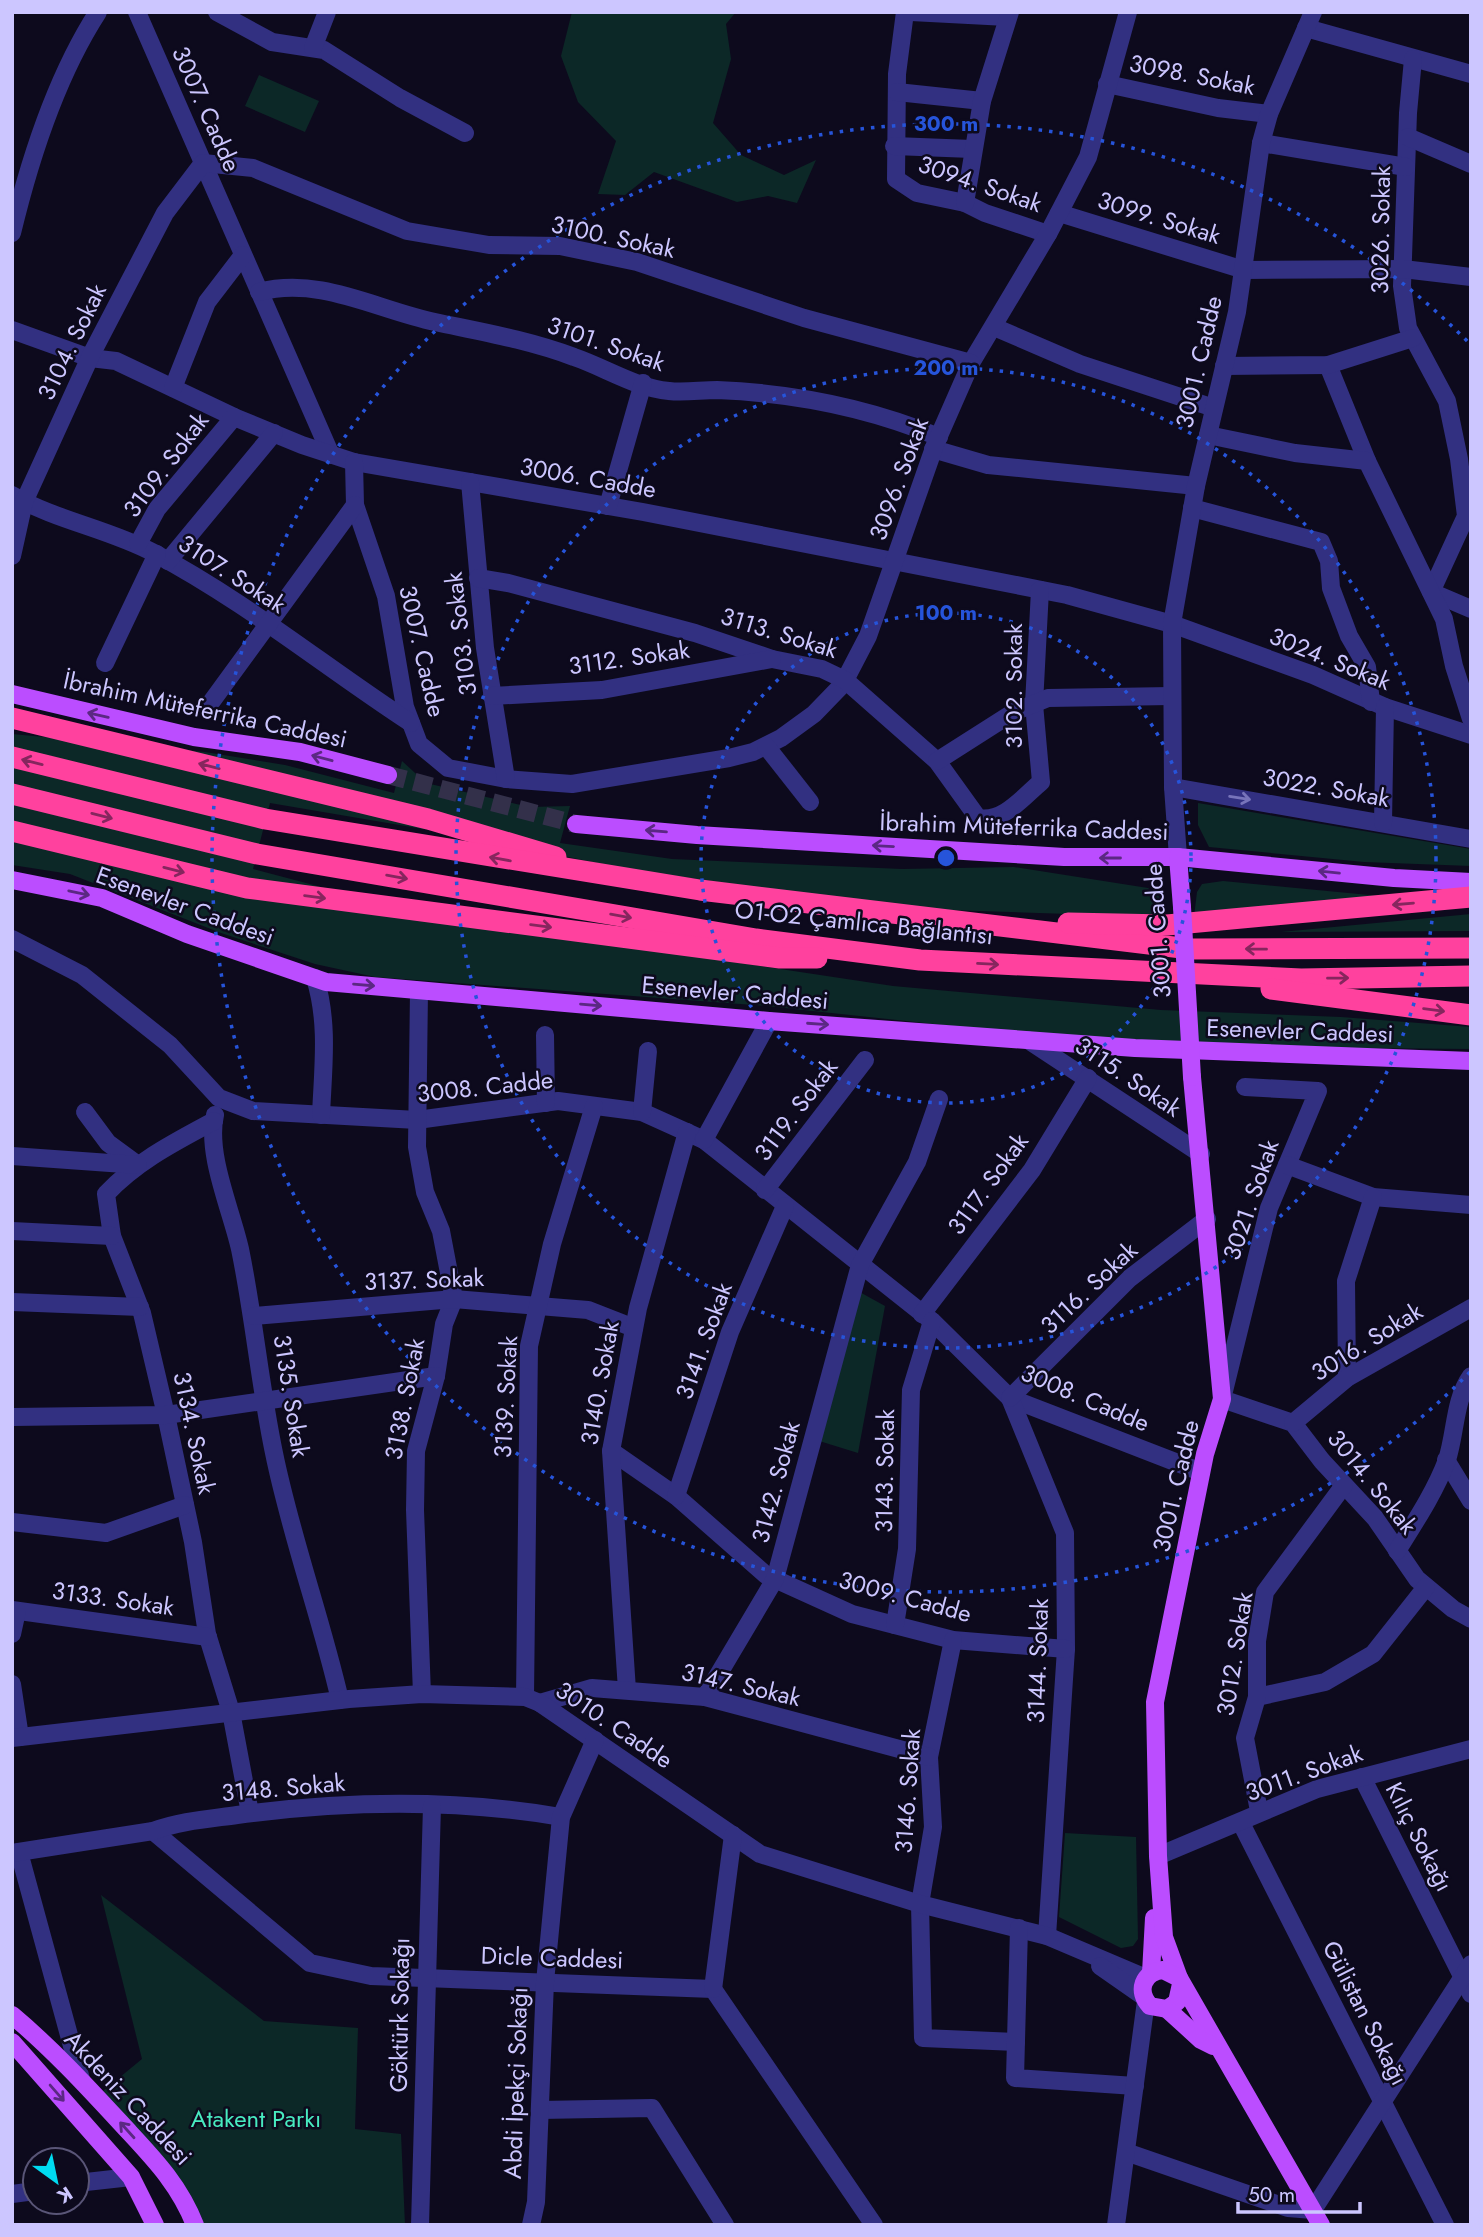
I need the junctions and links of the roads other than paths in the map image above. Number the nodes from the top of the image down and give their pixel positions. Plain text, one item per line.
1 (98, 12) edge
2 (137, 12) edge
3 (217, 12) edge
4 (327, 12) edge
5 (905, 12) edge
6 (911, 12) edge
7 (1128, 12) edge
8 (1008, 15) edge
9 (1310, 16) edge
10 (313, 48) junction
11 (1413, 59) junction
12 (1471, 74) edge
13 (1107, 85) junction
14 (897, 92) junction
15 (982, 101) junction
16 (1269, 114) junction
17 (465, 133) dead end
18 (1408, 137) junction
19 (1261, 143) junction
20 (894, 146) junction
21 (972, 149) junction
22 (203, 163) junction
23 (1471, 164) edge
24 (1406, 167) junction
25 (965, 203) junction
26 (1059, 213) junction
27 (12, 233) edge
28 (1048, 233) junction
29 (243, 255) junction
30 (1403, 269) junction
31 (1244, 270) junction
32 (1471, 277) edge
33 (259, 292) junction
34 (994, 327) junction
35 (12, 330) edge
36 (1413, 338) junction
37 (90, 358) junction
38 (971, 363) junction
39 (1328, 365) junction
40 (1224, 366) junction
41 (643, 383) junction
42 (173, 388) junction
43 (1214, 408) junction
44 (234, 416) junction
45 (274, 433) junction
46 (1208, 435) junction
47 (936, 443) junction
48 (331, 456) junction
49 (1367, 461) junction
50 (354, 463) junction
51 (470, 482) junction
52 (1196, 486) junction
53 (18, 498) edge
54 (355, 505) junction
55 (608, 506) junction
56 (1192, 508) junction
57 (1468, 517) edge
58 (138, 544) junction
59 (12, 556) edge
60 (162, 557) junction
61 (896, 561) junction
62 (478, 578) junction
63 (1040, 590) junction
64 (1431, 592) junction
65 (1471, 609) edge
66 (1172, 624) junction
67 (269, 626) junction
68 (772, 659) junction
69 (105, 663) dead end
70 (845, 680) junction
71 (12, 694) edge
72 (492, 696) junction
73 (1171, 696) junction
74 (212, 701) dead end
75 (1034, 704) junction
76 (1378, 705) junction
77 (12, 718) edge
78 (1471, 719) edge
79 (411, 723) junction
80 (1471, 735) edge
81 (766, 746) junction
82 (12, 757) edge
83 (937, 761) junction
84 (388, 775) tunnel mouth
85 (506, 779) junction
86 (1041, 782) joint
87 (1173, 787) junction
88 (12, 794) edge
89 (810, 802) dead end
90 (1383, 823) junction
91 (576, 824) tunnel mouth
92 (12, 831) edge
93 (1471, 839) edge
94 (1178, 858) junction
95 (616, 877) junction
96 (12, 880) edge
97 (1471, 882) edge
98 (1471, 897) edge
99 (934, 920) junction
100 (12, 939) edge
101 (1471, 948) edge
102 (920, 960) junction
103 (1147, 973) junction
104 (1471, 976) edge
105 (315, 978) junction
106 (419, 991) junction
107 (1471, 1015) edge
108 (769, 1021) junction
109 (545, 1035) dead end
110 (1028, 1040) junction
111 (648, 1051) dead end
112 (865, 1060) dead end
113 (1471, 1062) edge
114 (1088, 1078) junction
115 (1245, 1087) dead end
116 (219, 1098) junction
117 (939, 1099) dead end
118 (546, 1103) junction
119 (594, 1106) junction
120 (85, 1112) dead end
121 (642, 1112) junction
122 (321, 1115) junction
123 (417, 1120) junction
124 (214, 1121) junction
125 (687, 1132) junction
126 (704, 1140) junction
127 (1201, 1154) junction
128 (12, 1156) edge
129 (1287, 1164) junction
130 (138, 1165) junction
131 (765, 1190) junction
132 (1373, 1197) junction
133 (1471, 1205) edge
134 (785, 1206) junction
135 (1207, 1219) junction
136 (12, 1231) edge
137 (113, 1236) junction
138 (860, 1265) junction
139 (454, 1299) junction
140 (12, 1303) edge
141 (538, 1305) junction
142 (140, 1307) junction
143 (1471, 1308) edge
144 (254, 1316) junction
145 (927, 1318) junction
146 (634, 1328) junction
147 (436, 1376) junction
148 (1471, 1376) edge
149 (1347, 1378) junction
150 (1010, 1398) junction
151 (266, 1399) junction
152 (1222, 1399) junction
153 (166, 1415) junction
154 (12, 1417) edge
155 (1293, 1423) junction
156 (611, 1451) junction
157 (1446, 1460) junction
158 (1201, 1472) junction
159 (1344, 1485) junction
160 (676, 1496) junction
161 (1471, 1501) edge
162 (185, 1505) junction
163 (12, 1522) edge
164 (1396, 1551) junction
165 (775, 1578) junction
166 (1426, 1587) junction
167 (15, 1611) edge
168 (1471, 1619) edge
169 (895, 1625) junction
170 (12, 1634) edge
171 (208, 1637) junction
172 (953, 1640) junction
173 (1066, 1649) junction
174 (12, 1684) edge
175 (627, 1690) junction
176 (422, 1694) junction
177 (705, 1697) junction
178 (1256, 1697) junction
179 (340, 1700) junction
180 (532, 1700) junction
181 (231, 1712) junction
182 (16, 1737) edge
183 (595, 1740) junction
184 (1471, 1749) edge
185 (929, 1757) junction
186 (1362, 1777) junction
187 (432, 1806) junction
188 (1259, 1811) junction
189 (250, 1813) junction
190 (561, 1816) junction
191 (1241, 1823) junction
192 (153, 1831) junction
193 (733, 1835) junction
194 (16, 1852) edge
195 (1158, 1856) junction
196 (920, 1904) junction
197 (1019, 1928) junction
198 (1047, 1936) junction
199 (1074, 1948) junction
200 (1466, 1970) edge
201 (1149, 1975) junction
202 (425, 1978) junction
203 (1180, 1981) junction
204 (545, 1982) junction
205 (713, 1989) junction
206 (1471, 1994) edge
207 (1154, 2004) junction
208 (12, 2015) edge
209 (12, 2042) edge
210 (1016, 2042) junction
211 (1217, 2048) junction
212 (81, 2079) junction
213 (1135, 2086) junction
214 (1382, 2100) junction
215 (540, 2110) junction
216 (1126, 2152) junction
217 (131, 2177) junction
218 (91, 2181) edge
219 (1317, 2217) edge
220 (155, 2225) edge
221 (194, 2225) edge
222 (420, 2225) edge
223 (531, 2225) edge
224 (725, 2225) edge
225 (874, 2225) edge
226 (1116, 2225) edge
227 (1445, 2225) edge

1 - 27 street
2 - 22 street, 3007. Cadde
3 - 10 street
4 - 10 street
5 - 14 street, 3094. Sokak
6 - 8 street
7 - 13 street, 3096. Sokak
8 - 15 street
9 - 11 street
9 - 16 street, 3001. Cadde
10 - 17 street
11 - 12 street
11 - 18 street, 3026. Sokak
13 - 16 street, 3098. Sokak
13 - 26 street, 3096. Sokak
14 - 15 street
14 - 20 street, 3094. Sokak
15 - 21 street
16 - 19 street, 3001. Cadde
18 - 23 street
18 - 24 street, 3026. Sokak
19 - 24 street
19 - 31 street, 3001. Cadde
20 - 21 street
20 - 25 street, 3094. Sokak
21 - 25 street
22 - 29 street, 3007. Cadde
22 - 37 street, 3104. Sokak
22 - 38 street, 3100. Sokak
24 - 30 street, 3026. Sokak
25 - 28 street, 3094. Sokak
26 - 28 street, 3096. Sokak
26 - 31 street, 3099. Sokak
28 - 34 street, 3096. Sokak
29 - 33 street, 3007. Cadde
29 - 42 street
30 - 31 street, 3099. Sokak
30 - 32 street, 3099. Sokak
30 - 36 street, 3026. Sokak
31 - 40 street, 3001. Cadde
33 - 41 street, 3101. Sokak
33 - 48 street, 3007. Cadde
34 - 38 street, 3096. Sokak
34 - 43 street
35 - 37 street, 3006. Cadde
36 - 39 street
36 - 57 street, 3026. Sokak
37 - 42 street, 3006. Cadde
37 - 53 street, 3104. Sokak
38 - 47 street, 3096. Sokak
39 - 40 street
39 - 49 street
40 - 43 street, 3001. Cadde
41 - 47 street, 3101. Sokak
41 - 55 street
42 - 44 street, 3006. Cadde
43 - 46 street, 3001. Cadde
44 - 45 street, 3006. Cadde
44 - 58 street, 3109. Sokak
45 - 48 street, 3006. Cadde
45 - 60 street
46 - 49 street
46 - 52 street, 3001. Cadde
47 - 52 street, 3101. Sokak
47 - 61 street, 3096. Sokak
48 - 50 street, 3006. Cadde
49 - 64 street
50 - 51 street, 3006. Cadde
50 - 54 street, 3007. Cadde
51 - 55 street, 3006. Cadde
51 - 62 street, 3103. Sokak
52 - 56 street, 3001. Cadde
53 - 58 street, 3107. Sokak
53 - 59 street, 3104. Sokak
54 - 67 street
54 - 79 street, 3007. Cadde
55 - 61 street, 3006. Cadde
56 - 66 street, 3001. Cadde
56 - 76 street
57 - 64 street, 3026. Sokak
58 - 60 street, 3107. Sokak
60 - 67 street, 3107. Sokak
60 - 69 street
61 - 63 street, 3006. Cadde
61 - 70 street, 3096. Sokak
62 - 68 street, 3113. Sokak
62 - 72 street, 3103. Sokak
63 - 66 street, 3006. Cadde
63 - 75 street, 3102. Sokak
64 - 65 street
64 - 78 street
66 - 73 street, 3001. Cadde
66 - 76 street, 3024. Sokak
67 - 74 street
67 - 79 street, 3107. Sokak
68 - 70 street, 3113. Sokak
68 - 72 street, 3112. Sokak
70 - 81 street, 3096. Sokak
70 - 83 street, 3113. Sokak
84 -> 71 main road, İbrahim Müteferrika Caddesi
72 - 85 street, 3103. Sokak
73 - 75 street
73 - 87 street, 3001. Cadde
75 - 83 street
75 - 86 street, 3102. Sokak
76 - 80 street, 3024. Sokak
76 - 90 street
95 -> 77 highway
79 - 85 street, 3007. Cadde
81 - 85 street, 3007. Cadde
81 - 89 street
95 -> 82 highway, O1-O2 Çamlıca Bağlantısı
83 - 86 street, 3113. Sokak
87 -> 90 street, 3022. Sokak
87 - 94 street, 3001. Cadde
88 -> 102 highway, O1-O2 Çamlıca Bağlantısı
90 - 93 street, 3022. Sokak
94 -> 91 main road, İbrahim Müteferrika Caddesi
92 -> 102 highway
97 -> 94 main road, İbrahim Müteferrika Caddesi
94 - 127 main road, 3001. Cadde, bridge
95 - 99 highway, O1-O2 Çamlıca Bağlantısı
96 -> 105 main road, Esenevler Caddesi
98 -> 99 highway
101 -> 99 highway, O1-O2 Çamlıca Bağlantısı
100 - 116 street, 3008. Cadde
102 -> 103 highway, O1-O2 Çamlıca Bağlantısı
103 -> 104 highway, O1-O2 Çamlıca Bağlantısı
103 -> 107 highway
105 -> 106 main road, Esenevler Caddesi
105 - 122 street
106 -> 108 main road, Esenevler Caddesi
106 - 123 street
108 -> 110 main road, Esenevler Caddesi
108 - 126 street
109 - 118 street
110 - 113 main road, Esenevler Caddesi
110 - 114 street, 3115. Sokak
111 - 121 street
112 - 131 street, 3119. Sokak
114 - 127 street, 3115. Sokak
114 - 145 street, 3117. Sokak
115 - 129 street, 3021. Sokak
116 - 122 street, 3008. Cadde
116 - 124 street, 3135. Sokak
117 - 138 street, 3142. Sokak
118 - 119 street, 3008. Cadde
118 - 123 street, 3008. Cadde
119 - 121 street, 3008. Cadde
119 - 141 street, 3139. Sokak
120 - 130 street
121 - 125 street, 3008. Cadde
122 - 123 street, 3008. Cadde
123 - 139 street
124 - 130 street, 3134. Sokak
124 - 144 street, 3135. Sokak
125 - 126 street, 3008. Cadde
125 - 146 street, 3140. Sokak
126 - 131 street, 3008. Cadde
127 - 135 main road, 3001. Cadde
128 - 130 street
129 - 132 street
129 - 152 street, 3021. Sokak
130 - 137 street, 3134. Sokak
131 - 134 street, 3008. Cadde
132 - 133 street
132 - 149 street
134 - 138 street, 3008. Cadde
134 - 160 street, 3141. Sokak
135 - 150 street, 3116. Sokak
135 - 152 main road, 3001. Cadde
136 - 137 street
137 - 142 street, 3134. Sokak
138 - 145 street, 3008. Cadde
138 - 165 street, 3142. Sokak
139 - 141 street, 3137. Sokak
139 - 144 street, 3137. Sokak
139 - 147 street, 3138. Sokak
140 - 142 street
141 - 146 street, 3137. Sokak
141 - 180 street, 3139. Sokak
142 - 153 street, 3134. Sokak
143 - 149 street, 3016. Sokak
144 - 151 street, 3135. Sokak
145 - 150 street, 3008. Cadde
145 - 169 street, 3143. Sokak
146 - 156 street, 3140. Sokak
147 - 151 street
147 - 176 street, 3138. Sokak
148 - 157 street
149 - 155 street, 3016. Sokak
150 - 158 street, 3008. Cadde
150 - 173 street, 3144. Sokak
151 - 153 street
151 - 179 street, 3135. Sokak
152 - 155 street, 3014. Sokak
152 - 158 main road, 3001. Cadde
153 - 154 street
153 - 162 street, 3134. Sokak
155 - 159 street, 3014. Sokak
156 - 160 street, 3009. Cadde
156 - 175 street, 3140. Sokak
157 - 161 street
157 - 164 street
158 - 195 main road, 3001. Cadde
159 - 164 street, 3014. Sokak
159 - 178 street, 3012. Sokak
160 - 165 street, 3009. Cadde
162 - 163 street
162 - 171 street, 3134. Sokak
164 - 166 street, 3014. Sokak
165 - 169 street, 3009. Cadde
165 - 177 street, 3142. Sokak
166 - 168 street, 3014. Sokak
166 - 178 street
167 - 170 street
167 - 171 street, 3133. Sokak
169 - 172 street, 3009. Cadde
171 - 181 street, 3134. Sokak
172 - 173 street, 3009. Cadde
172 - 185 street, 3146. Sokak
173 - 198 street, 3144. Sokak
174 - 182 street
175 - 177 street, 3147. Sokak
175 - 180 street, 3147. Sokak
176 - 179 street, 3010. Cadde
176 - 180 street, 3010. Cadde
177 - 185 street, 3147. Sokak
178 - 188 street, 3012. Sokak
179 - 181 street, 3010. Cadde
180 - 183 street, 3010. Cadde
181 - 182 street, 3010. Cadde
181 - 189 street, 3134. Sokak
183 - 190 street, Abdi İpekçi Sokağı
183 - 193 street, 3010. Cadde
184 - 186 street, 3011. Sokak
185 - 196 street, 3146. Sokak
186 - 188 street, 3011. Sokak
186 - 200 street, Kılıç Sokağı
187 - 189 street, 3148. Sokak
187 - 190 street, 3148. Sokak
187 - 202 street, Göktürk Sokağı
188 - 191 street, 3011. Sokak
189 - 192 street, 3148. Sokak
190 - 204 street, Abdi İpekçi Sokağı
191 - 195 street, 3011. Sokak
191 - 214 street, Gülistan Sokağı
192 - 194 street, 3148. Sokak
192 - 202 street, Dicle Caddesi
193 - 196 street, 3010. Cadde
193 - 205 street
194 - 212 street
195 - 201 main road
195 - 203 main road
196 - 197 street, 3010. Cadde
196 - 210 street, 3146. Sokak
197 - 198 street, 3010. Cadde
197 - 210 street
198 - 199 street, 3010. Cadde
199 - 201 street, 3010. Cadde
199 - 207 street, 3010. Cadde
200 - 206 street, Kılıç Sokağı
200 - 214 street
201 - 203 main road, 3010. Cadde
201 - 207 main road
202 - 204 street, Dicle Caddesi
202 - 222 street, Göktürk Sokağı
203 - 207 main road
203 - 211 main road
204 - 205 street, Dicle Caddesi
204 - 215 street, Abdi İpekçi Sokağı
205 - 225 street
207 - 211 main road
207 - 213 street
208 - 212 main road, Akdeniz Caddesi
209 -> 217 main road, Akdeniz Caddesi
210 - 213 street
211 - 219 main road
221 -> 212 main road, Akdeniz Caddesi
213 - 216 street
214 - 219 street
214 - 227 street, Gülistan Sokağı
215 - 223 street, Abdi İpekçi Sokağı
215 - 224 street
216 - 219 street
216 - 226 street
217 - 218 street
217 - 220 main road, Akdeniz Caddesi

